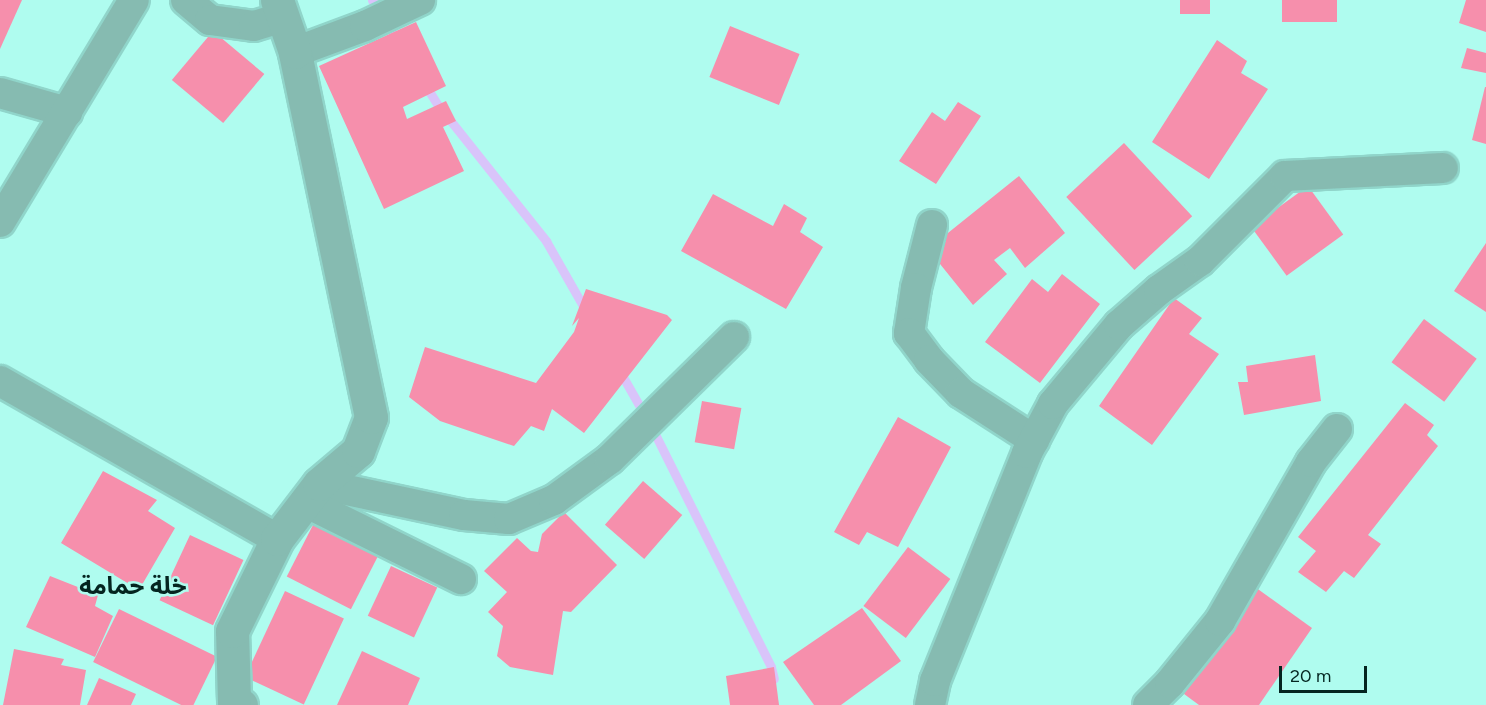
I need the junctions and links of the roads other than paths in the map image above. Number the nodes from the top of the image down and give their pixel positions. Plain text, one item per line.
1 (134, 0) edge
2 (186, 0) edge
3 (420, 0) edge
4 (280, 9) edge
5 (295, 52) junction
6 (0, 93) edge
7 (67, 112) junction
8 (1443, 168) dead end
9 (0, 222) edge
10 (932, 225) dead end
11 (734, 337) dead end
12 (0, 381) edge
13 (1337, 429) dead end
14 (1034, 440) junction
15 (312, 493) junction
16 (277, 539) junction
17 (461, 579) dead end
18 (240, 705) edge
19 (930, 705) edge
20 (1148, 705) edge

1 - 7 street
2 - 4 street
3 - 5 street
4 - 5 street
5 - 15 street
6 - 7 street
7 - 9 street
8 - 14 street
10 - 14 street
11 - 15 street
12 - 16 street
13 - 20 street
14 - 19 street
15 - 16 street
15 - 17 street
16 - 18 street

